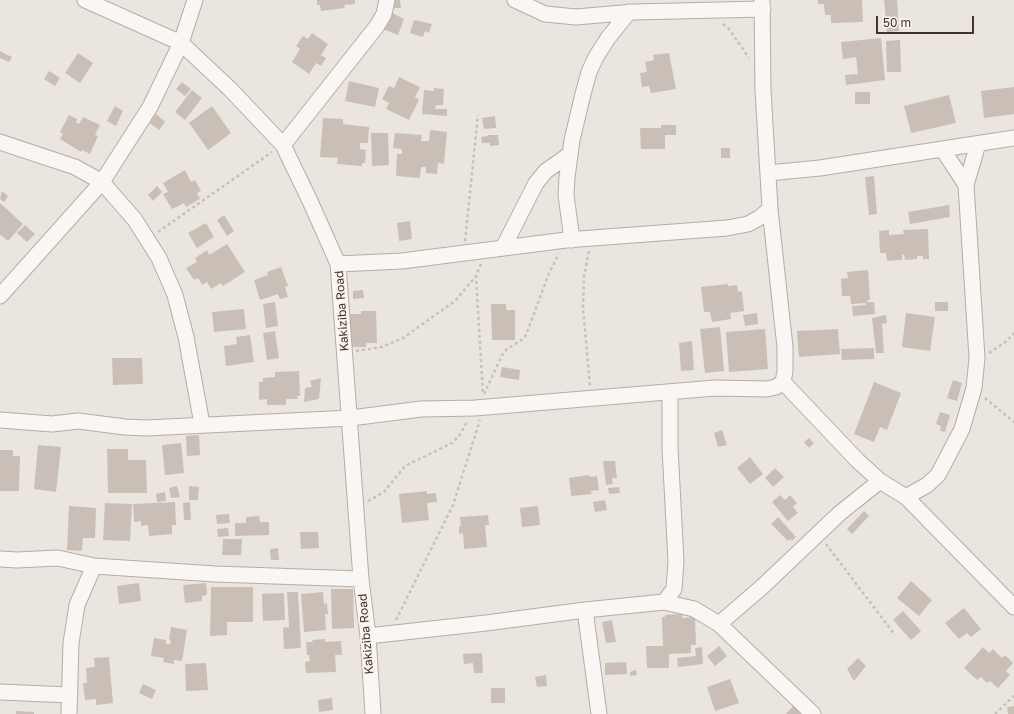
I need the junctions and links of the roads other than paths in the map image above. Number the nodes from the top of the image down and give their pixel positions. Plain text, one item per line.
1 (85, 0) edge
2 (195, 0) edge
3 (387, 0) edge
4 (515, 0) edge
5 (762, 4) edge
6 (633, 5) edge
7 (181, 43) junction
8 (1014, 138) edge
9 (0, 142) edge
10 (978, 144) junction
11 (283, 145) junction
12 (943, 150) junction
13 (570, 154) junction
14 (768, 173) junction
15 (102, 182) junction
16 (966, 185) junction
17 (770, 209) junction
18 (569, 240) junction
19 (502, 248) junction
20 (338, 264) junction
21 (0, 296) edge
22 (783, 382) junction
23 (670, 392) junction
24 (351, 418) junction
25 (0, 420) edge
26 (202, 424) junction
27 (880, 481) junction
28 (906, 497) junction
29 (0, 559) edge
30 (94, 566) junction
31 (361, 579) junction
32 (664, 602) junction
33 (1014, 607) edge
34 (585, 610) junction
35 (719, 624) junction
36 (368, 636) junction
37 (0, 692) edge
38 (70, 695) junction
39 (69, 714) edge
40 (373, 714) edge
41 (599, 714) edge
42 (813, 714) edge

1 - 7 street, Kakiziba Road
2 - 7 street
3 - 11 street
4 - 6 street
5 - 6 street
5 - 14 street
6 - 13 street
7 - 11 street, Kakiziba Road
7 - 15 street
8 - 10 street
9 - 15 street
10 - 12 street
10 - 16 street
11 - 20 street, Kakiziba Road
12 - 14 street
12 - 16 street
13 - 18 street
13 - 19 street
14 - 17 street
15 - 21 street
15 - 26 street
16 - 28 street
17 - 18 street
17 - 22 street
18 - 19 street
19 - 20 street
20 - 24 street, Kakiziba Road
22 - 23 street
22 - 27 street
23 - 24 street
23 - 32 street
24 - 26 street
24 - 31 street, Kakiziba Road
25 - 26 street
27 - 28 street
27 - 35 street
28 - 33 street
29 - 30 street
30 - 31 street
30 - 38 street
31 - 36 street, Kakiziba Road
32 - 34 street
32 - 35 street
34 - 36 street
34 - 41 street
35 - 42 street
36 - 40 street, Kakiziba Road
37 - 38 street
38 - 39 street

